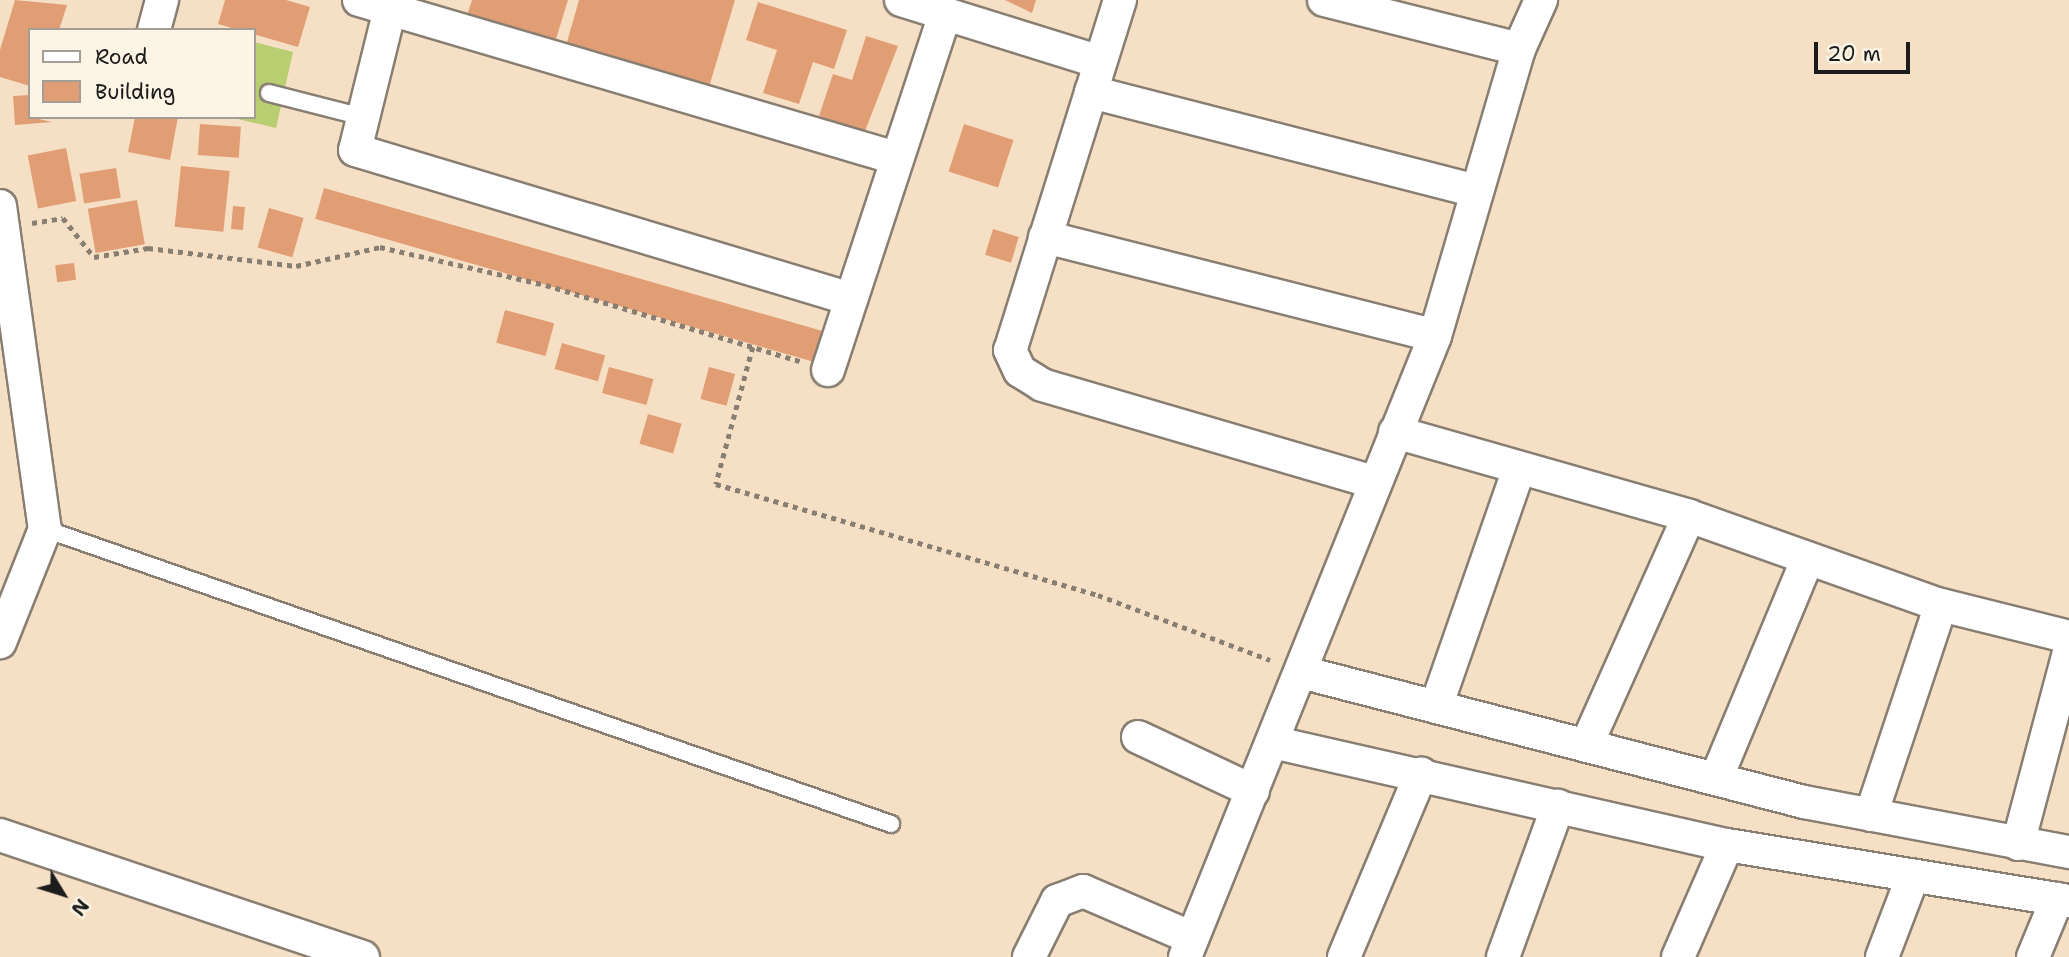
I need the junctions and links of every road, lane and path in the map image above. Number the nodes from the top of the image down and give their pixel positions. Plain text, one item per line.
1 (162, 0) edge
2 (359, 0) edge
3 (901, 0) edge
4 (1120, 0) edge
5 (1324, 0) edge
6 (1541, 0) edge
7 (390, 9) junction
8 (944, 14) junction
9 (155, 28) edge
10 (1519, 49) junction
11 (1100, 62) junction
12 (1091, 92) junction
13 (269, 93) dead end
14 (363, 117) junction
15 (896, 158) junction
16 (1476, 191) junction
17 (3, 219) edge
18 (1045, 237) junction
19 (851, 299) junction
20 (1435, 336) junction
21 (753, 347) junction
22 (828, 370) joint
23 (1395, 432) junction
24 (1519, 468) junction
25 (1373, 482) junction
26 (1689, 516) junction
27 (45, 529) junction
28 (1808, 558) junction
29 (1941, 605) junction
30 (2069, 637) edge
31 (0, 642) edge
32 (2069, 652) edge
33 (1301, 672) junction
34 (1436, 707) junction
35 (1138, 737) dead end
36 (1272, 742) junction
37 (1586, 746) junction
38 (1421, 774) junction
39 (1716, 779) junction
40 (1253, 790) junction
41 (1558, 806) junction
42 (1871, 815) junction
43 (891, 824) dead end
44 (0, 835) edge
45 (2018, 844) junction
46 (1727, 845) junction
47 (2069, 852) edge
48 (1913, 876) junction
49 (2063, 900) edge
50 (1188, 948) edge
51 (363, 957) edge
52 (1029, 957) edge
53 (1344, 957) edge
54 (1503, 957) edge
55 (1678, 957) edge
56 (1882, 957) edge
57 (2034, 957) edge

1 - 9 street
2 - 7 street
3 - 8 street
4 - 11 street
5 - 10 street
6 - 10 street
7 - 14 street
7 - 15 street
8 - 11 street
8 - 15 street
10 - 16 street
11 - 12 street
12 - 16 street
12 - 18 street
13 - 14 lane
14 - 19 street
15 - 19 street
16 - 20 street
17 - 21 path
17 - 27 street
18 - 20 street
18 - 25 street
19 - 22 street
20 - 23 street
21 - 22 path
21 - 33 path
23 - 24 street
23 - 25 street
24 - 26 street
24 - 34 street
25 - 33 street
26 - 28 street
26 - 37 street
27 - 31 street
27 - 43 lane
28 - 29 street
28 - 39 street
29 - 30 street
29 - 42 street
32 - 45 street
33 - 34 street
33 - 36 street
34 - 37 street
35 - 40 street
36 - 38 street
36 - 40 street
37 - 39 street
38 - 41 street
38 - 53 street
39 - 42 street
40 - 50 street
41 - 46 street
41 - 54 street
42 - 45 street
44 - 51 street
45 - 47 street
46 - 48 street
46 - 55 street
48 - 49 street
48 - 56 street
49 - 57 street
50 - 52 street

